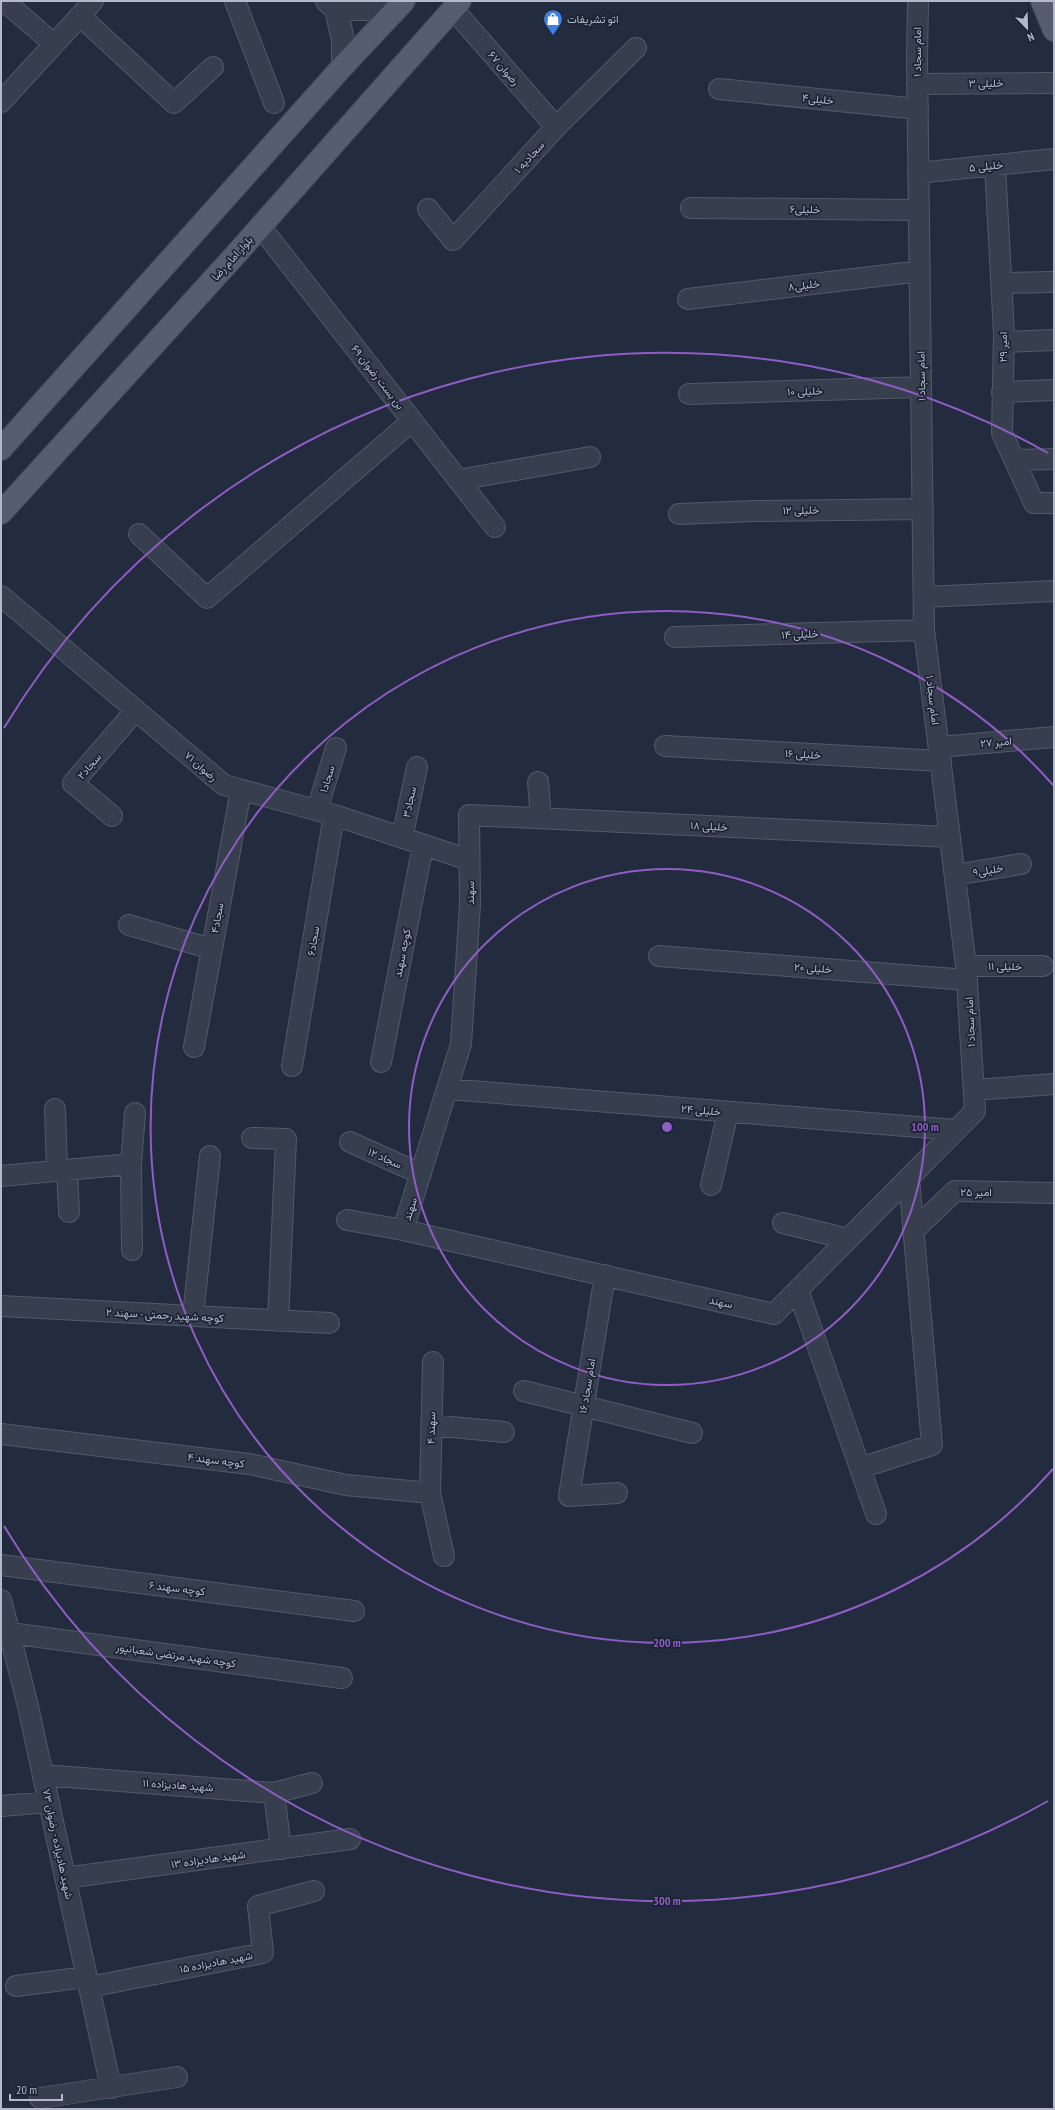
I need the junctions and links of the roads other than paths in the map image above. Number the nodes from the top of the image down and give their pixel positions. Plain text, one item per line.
1 (4, 1) edge
2 (93, 1) edge
3 (235, 1) edge
4 (918, 1) edge
5 (1042, 1) edge
6 (402, 3) edge
7 (331, 5) edge
8 (456, 5) edge
9 (80, 16) junction
10 (1054, 30) edge
11 (54, 44) junction
12 (636, 48) dead end
13 (343, 66) junction
14 (213, 67) dead end
15 (1054, 83) edge
16 (917, 84) junction
17 (719, 89) dead end
18 (1, 102) edge
19 (274, 103) dead end
20 (918, 109) junction
21 (556, 127) junction
22 (1054, 159) edge
23 (995, 165) junction
24 (918, 173) junction
25 (691, 208) dead end
26 (428, 209) dead end
27 (919, 210) junction
28 (260, 226) junction
29 (920, 272) junction
30 (1054, 282) edge
31 (1001, 283) junction
32 (688, 299) dead end
33 (1054, 340) edge
34 (1004, 342) junction
35 (921, 387) junction
36 (1054, 390) edge
37 (1002, 392) junction
38 (689, 394) dead end
39 (412, 421) junction
40 (1, 449) edge
41 (590, 457) dead end
42 (1054, 459) edge
43 (1014, 460) junction
44 (458, 480) junction
45 (1054, 503) edge
46 (923, 509) junction
47 (1, 513) edge
48 (679, 514) dead end
49 (495, 527) dead end
50 (139, 534) dead end
51 (1054, 591) edge
52 (1, 596) edge
53 (924, 597) junction
54 (924, 630) junction
55 (675, 637) dead end
56 (136, 710) junction
57 (1054, 737) edge
58 (665, 746) dead end
59 (336, 748) dead end
60 (940, 754) junction
61 (417, 767) dead end
62 (538, 782) dead end
63 (241, 790) junction
64 (326, 813) junction
65 (469, 814) joint
66 (112, 816) dead end
67 (541, 818) junction
68 (950, 837) junction
69 (402, 838) junction
70 (423, 845) junction
71 (469, 860) junction
72 (1021, 864) dead end
73 (955, 875) junction
74 (129, 925) dead end
75 (212, 949) junction
76 (659, 956) dead end
77 (1043, 966) dead end
78 (967, 973) junction
79 (194, 1047) dead end
80 (382, 1062) dead end
81 (292, 1066) dead end
82 (1054, 1084) edge
83 (447, 1088) junction
84 (974, 1090) junction
85 (55, 1109) dead end
86 (728, 1112) junction
87 (135, 1113) dead end
88 (956, 1130) junction
89 (252, 1138) dead end
90 (350, 1142) dead end
91 (210, 1156) dead end
92 (131, 1164) junction
93 (62, 1170) junction
94 (420, 1174) junction
95 (1, 1176) edge
96 (909, 1178) junction
97 (711, 1185) dead end
98 (1054, 1193) edge
99 (69, 1212) dead end
100 (347, 1220) dead end
101 (783, 1223) dead end
102 (403, 1230) junction
103 (913, 1231) junction
104 (848, 1239) junction
105 (132, 1250) dead end
106 (604, 1275) junction
107 (798, 1290) junction
108 (1, 1306) edge
109 (774, 1314) joint
110 (193, 1316) junction
111 (278, 1321) junction
112 (329, 1324) dead end
113 (433, 1362) dead end
114 (524, 1391) dead end
115 (583, 1406) junction
116 (431, 1425) junction
117 (504, 1432) dead end
118 (692, 1433) dead end
119 (1, 1434) edge
120 (860, 1468) junction
121 (430, 1493) junction
122 (617, 1493) dead end
123 (876, 1514) dead end
124 (444, 1556) dead end
125 (1, 1565) edge
126 (1, 1600) edge
127 (354, 1611) dead end
128 (5, 1633) edge
129 (342, 1678) dead end
130 (43, 1775) junction
131 (312, 1783) dead end
132 (274, 1793) junction
133 (49, 1802) junction
134 (1, 1806) edge
135 (350, 1839) dead end
136 (281, 1849) junction
137 (65, 1878) junction
138 (314, 1892) dead end
139 (88, 1982) junction
140 (16, 1986) dead end
141 (177, 2077) dead end
142 (110, 2088) junction
143 (40, 2098) dead end

1 - 11 street
2 - 9 street
3 - 19 street
4 - 16 street, امام سجاد ۱
5 - 10 main road
6 - 7 street
6 - 13 main road
7 - 13 street
8 - 21 street, رضوان ۶۷
8 - 28 main road, بلوار امام رضا
9 - 11 street
9 - 14 street
11 - 18 street
12 - 21 street, سجادیه ۱
13 - 40 main road
15 - 16 street, خلیلی ۳
16 - 20 street, امام سجاد ۱
17 - 20 street, خلیلی۴
20 - 24 street, امام سجاد ۱
21 - 26 street, سجادیه ۱
22 - 23 street, خلیلی ۵
23 - 24 street, خلیلی ۵
23 - 31 street, امیر ۲۹
24 - 27 street, امام سجاد ۱
25 - 27 street, خلیلی۶
27 - 29 street, امام سجاد ۱
28 - 39 street, بن بست رضوان ۶۹
28 - 47 main road, بلوار امام رضا
29 - 32 street, خلیلی۸
29 - 35 street, امام سجاد ۱
30 - 31 street
31 - 34 street, امیر ۲۹
33 - 34 street
34 - 37 street, امیر ۲۹
35 - 38 street, خلیلی ۱۰
35 - 46 street, امام سجاد ۱
36 - 37 street
37 - 43 street, امیر ۲۹
39 - 44 street, بن بست رضوان ۶۹
39 - 50 street
41 - 44 street
42 - 43 street
43 - 45 street, امیر ۲۹
44 - 49 street, بن بست رضوان ۶۹
46 - 48 street, خلیلی ۱۲
46 - 53 street, امام سجاد ۱
51 - 53 street
52 - 56 street, رضوان ۷۱
53 - 54 street, امام سجاد ۱
54 - 55 street, خلیلی ۱۴
54 - 60 street, امام سجاد ۱
56 - 63 street, رضوان ۷۱
56 - 66 street, سجاد۲
57 - 60 street, امیر ۲۷
58 - 60 street, خلیلی ۱۶
59 - 64 street, سجاد۱
60 - 68 street, امام سجاد ۱
61 - 69 street, سجاد۳
62 - 67 street
63 - 64 street, رضوان ۷۱
63 - 75 street, سجاد۴
64 - 69 street, رضوان ۷۱
64 - 81 street, سجاد۶
65 - 67 street, خلیلی ۱۸
65 - 71 street, سهند
67 - 68 street, خلیلی ۱۸
68 - 73 street, امام سجاد ۱
69 - 70 street, رضوان ۷۱
70 - 71 street, رضوان ۷۱
70 - 80 street, كوچه سهند
71 - 83 street, سهند
72 - 73 street, خلیلی۹
73 - 78 street, امام سجاد ۱
74 - 75 street
75 - 79 street, سجاد۴
76 - 78 street, خلیلی ۲۰
77 - 78 street, خلیلی ۱۱
78 - 84 street, امام سجاد ۱
82 - 84 street
83 - 86 street, خلیلی ۲۴
83 - 94 street, سهند
84 - 88 street, امام سجاد ۱
85 - 93 street
86 - 88 street, خلیلی ۲۴
86 - 97 street
87 - 92 street
88 - 96 street, امام سجاد ۱
89 - 111 street
90 - 94 street, سجاد ۱۲
91 - 110 street
92 - 93 street
92 - 105 street
93 - 95 street
93 - 99 street
94 - 102 street, سهند
96 - 103 street
96 - 104 street, امام سجاد ۱
98 - 103 street, امیر ۲۵
100 - 102 street
101 - 104 street
102 - 106 street, سهند
103 - 120 street
104 - 107 street, امام سجاد ۱
106 - 109 street, سهند
106 - 115 street, امام سجاد ۱۶
107 - 109 street, امام سجاد ۱
107 - 120 street
108 - 110 street, کوچه شهید رحمتی - سهند ۲
110 - 111 street, کوچه شهید رحمتی - سهند ۲
111 - 112 street, کوچه شهید رحمتی - سهند ۲
113 - 116 street, سهند ۴
114 - 115 street
115 - 118 street
115 - 122 street, امام سجاد ۱۶
116 - 117 street
116 - 121 street, سهند ۴
119 - 121 street, کوچه سهند ۴
120 - 123 street
121 - 124 street, سهند ۴
125 - 127 street, کوچه سهند ۶
126 - 128 street, شهید هادیزاده - رضوان ۷۳
128 - 129 street, کوچه شهید مرتضی شعبانپور
128 - 130 street, شهید هادیزاده - رضوان ۷۳
130 - 132 street, شهید هادیزاده ۱۱
130 - 133 street, شهید هادیزاده - رضوان ۷۳
131 - 132 street, شهید هادیزاده ۱۱
132 - 136 street
133 - 134 street
133 - 137 street, شهید هادیزاده - رضوان ۷۳
135 - 136 street, شهید هادیزاده ۱۳
136 - 137 street, شهید هادیزاده ۱۳
137 - 139 street, شهید هادیزاده - رضوان ۷۳
138 - 139 street, شهید هادیزاده ۱۵
139 - 140 street
139 - 142 street, شهید هادیزاده - رضوان ۷۳
141 - 142 street
142 - 143 street

